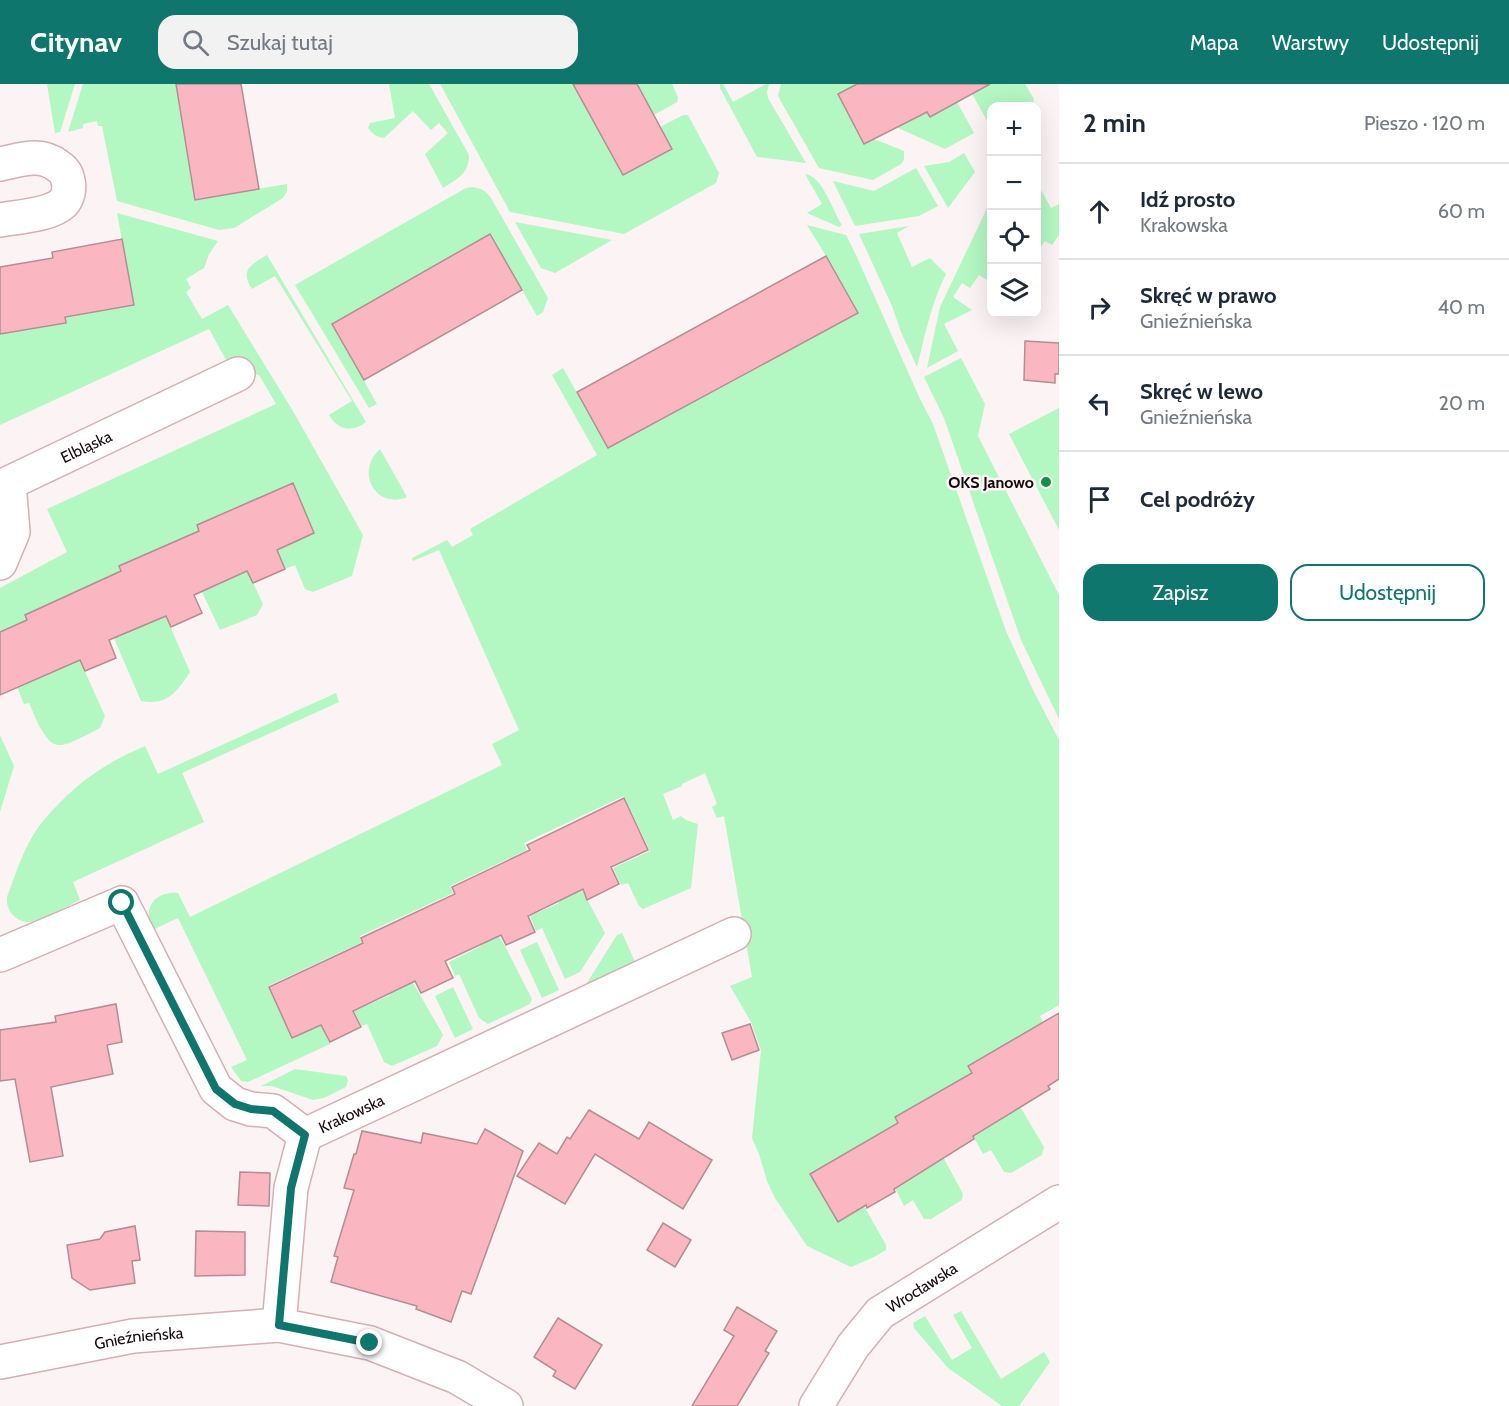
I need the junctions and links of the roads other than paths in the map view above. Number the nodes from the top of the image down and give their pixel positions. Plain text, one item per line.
1 (0, 164) edge
2 (0, 220) edge
3 (238, 374) dead end
4 (0, 563) edge
5 (734, 934) dead end
6 (0, 955) edge
7 (305, 1135) junction
8 (1059, 1202) edge
9 (279, 1325) junction
10 (0, 1362) edge
11 (506, 1406) edge
12 (816, 1406) edge

1 - 2 street
3 - 4 street, Elbląska
5 - 7 street, Krakowska
6 - 7 street, Krakowska
7 - 9 street
8 - 12 street, Wrocławska
9 - 10 street, Gnieźnieńska
9 - 11 street, Gnieźnieńska

